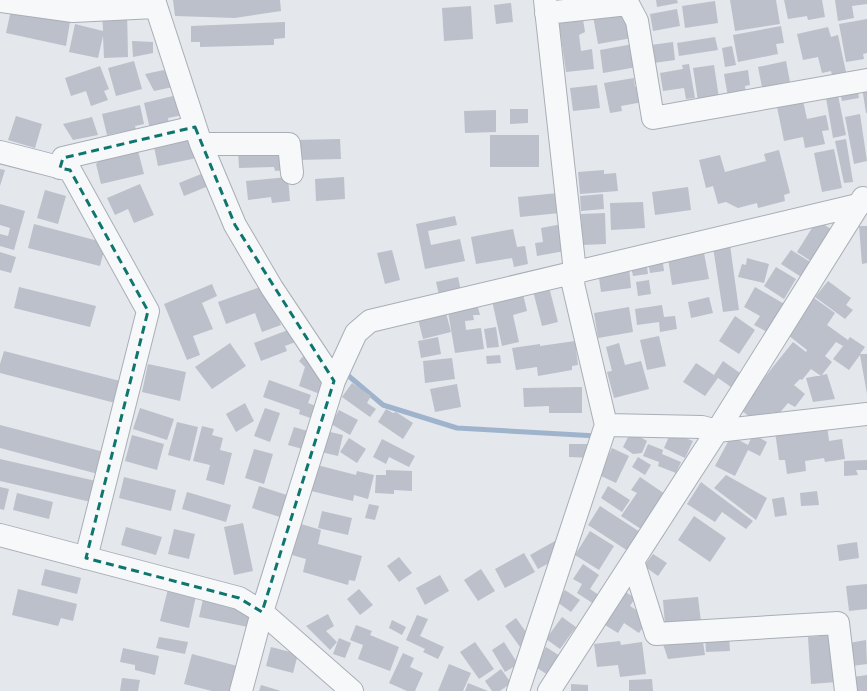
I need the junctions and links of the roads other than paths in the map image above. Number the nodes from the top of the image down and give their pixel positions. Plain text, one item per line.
1 (0, 1) edge
2 (154, 3) edge
3 (546, 6) edge
4 (867, 80) edge
5 (198, 136) junction
6 (0, 152) edge
7 (60, 168) junction
8 (292, 173) dead end
9 (864, 199) edge
10 (575, 272) junction
11 (334, 381) junction
12 (867, 414) edge
13 (606, 425) junction
14 (717, 431) junction
15 (0, 535) edge
16 (86, 558) junction
17 (633, 561) junction
18 (262, 612) junction
19 (241, 691) edge
20 (352, 691) edge
21 (518, 691) edge
22 (549, 691) edge
23 (846, 691) edge

1 - 2 street
2 - 5 street
3 - 4 street
3 - 10 street
5 - 7 street
5 - 8 street
5 - 11 street
6 - 7 street
7 - 16 street
9 - 10 street
9 - 14 street
10 - 11 street
10 - 13 street
11 - 18 street
12 - 14 street
13 - 14 street
13 - 21 street
14 - 17 street
15 - 16 street
16 - 18 street
17 - 22 street
17 - 23 street
18 - 19 street
18 - 20 street

